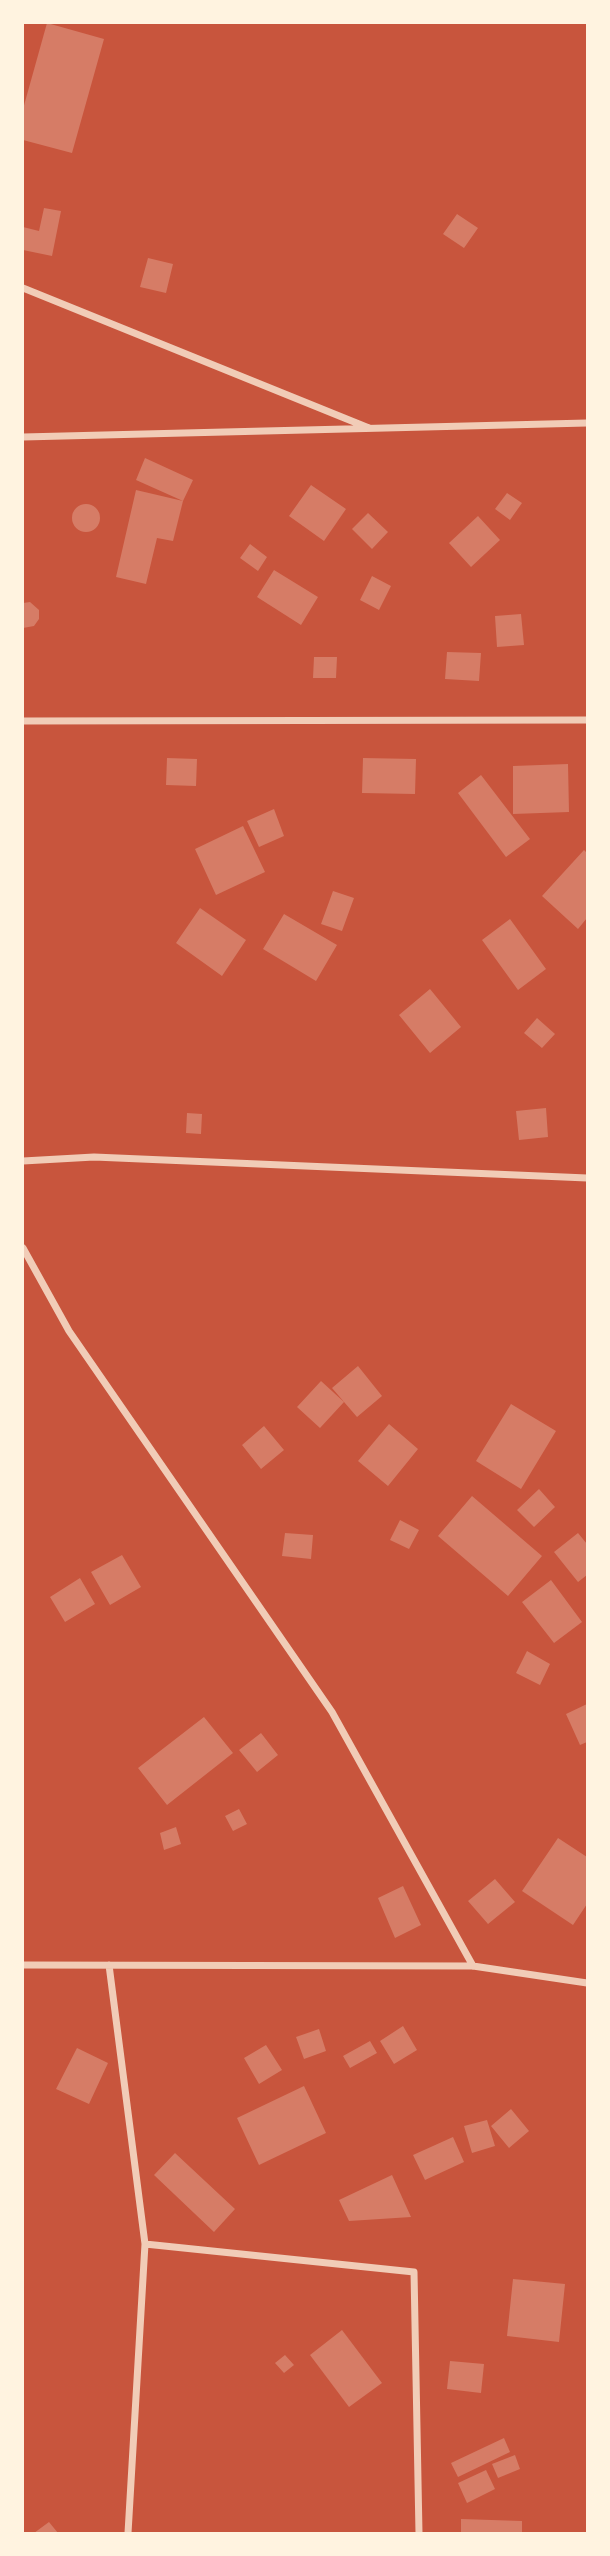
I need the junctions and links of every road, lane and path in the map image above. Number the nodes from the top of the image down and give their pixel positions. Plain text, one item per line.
1 (23, 288) edge
2 (587, 423) edge
3 (373, 429) junction
4 (23, 437) edge
5 (587, 720) edge
6 (23, 721) edge
7 (23, 1161) edge
8 (587, 1178) edge
9 (23, 1248) edge
10 (23, 1965) edge
11 (109, 1965) junction
12 (473, 1965) junction
13 (587, 1983) edge
14 (145, 2244) junction
15 (128, 2533) edge
16 (419, 2533) edge

1 - 3 street
2 - 3 street
3 - 4 street
5 - 6 street
7 - 8 street
9 - 12 street
10 - 11 street
11 - 12 street
11 - 14 street
12 - 13 street
14 - 15 street
14 - 16 street

